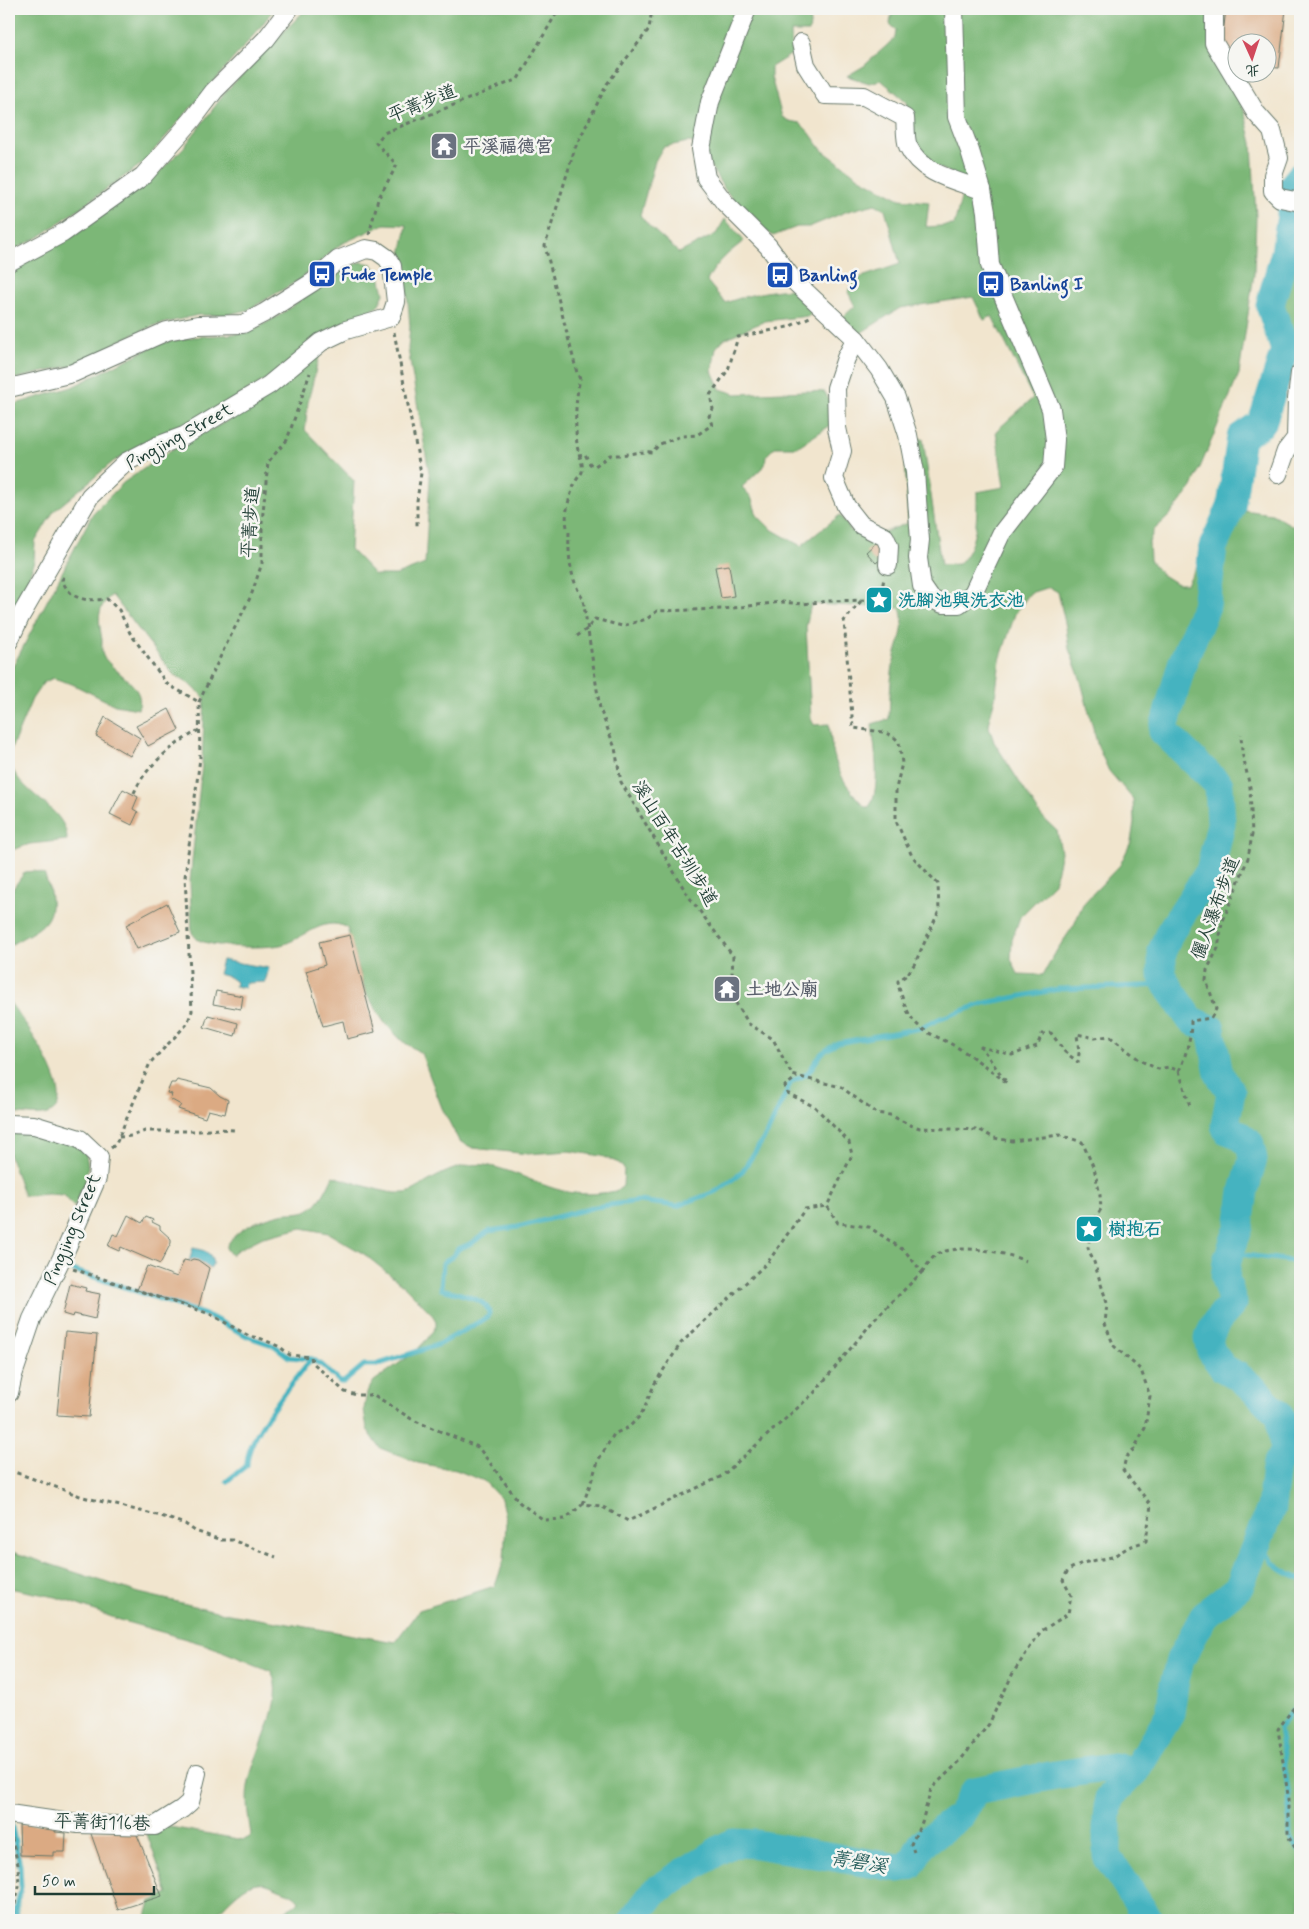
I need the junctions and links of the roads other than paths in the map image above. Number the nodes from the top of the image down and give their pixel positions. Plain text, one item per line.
1 (289, 9) edge
2 (747, 9) edge
3 (954, 9) edge
4 (1214, 9) edge
5 (801, 43) dead end
6 (982, 190) junction
7 (1293, 200) edge
8 (9, 262) edge
9 (856, 339) junction
10 (1300, 373) edge
11 (9, 388) edge
12 (1278, 474) dead end
13 (888, 565) road end
14 (9, 641) edge
15 (9, 1124) edge
16 (9, 1393) edge
17 (197, 1773) dead end
18 (9, 1814) edge

1 - 8 street
2 - 9 street
3 - 6 street
4 - 7 street
5 - 6 street
6 - 9 street
9 - 13 street
10 - 12 street
11 - 14 street, Pingjing Street
15 - 16 street, Pingjing Street
17 - 18 street, 平菁街116巷

